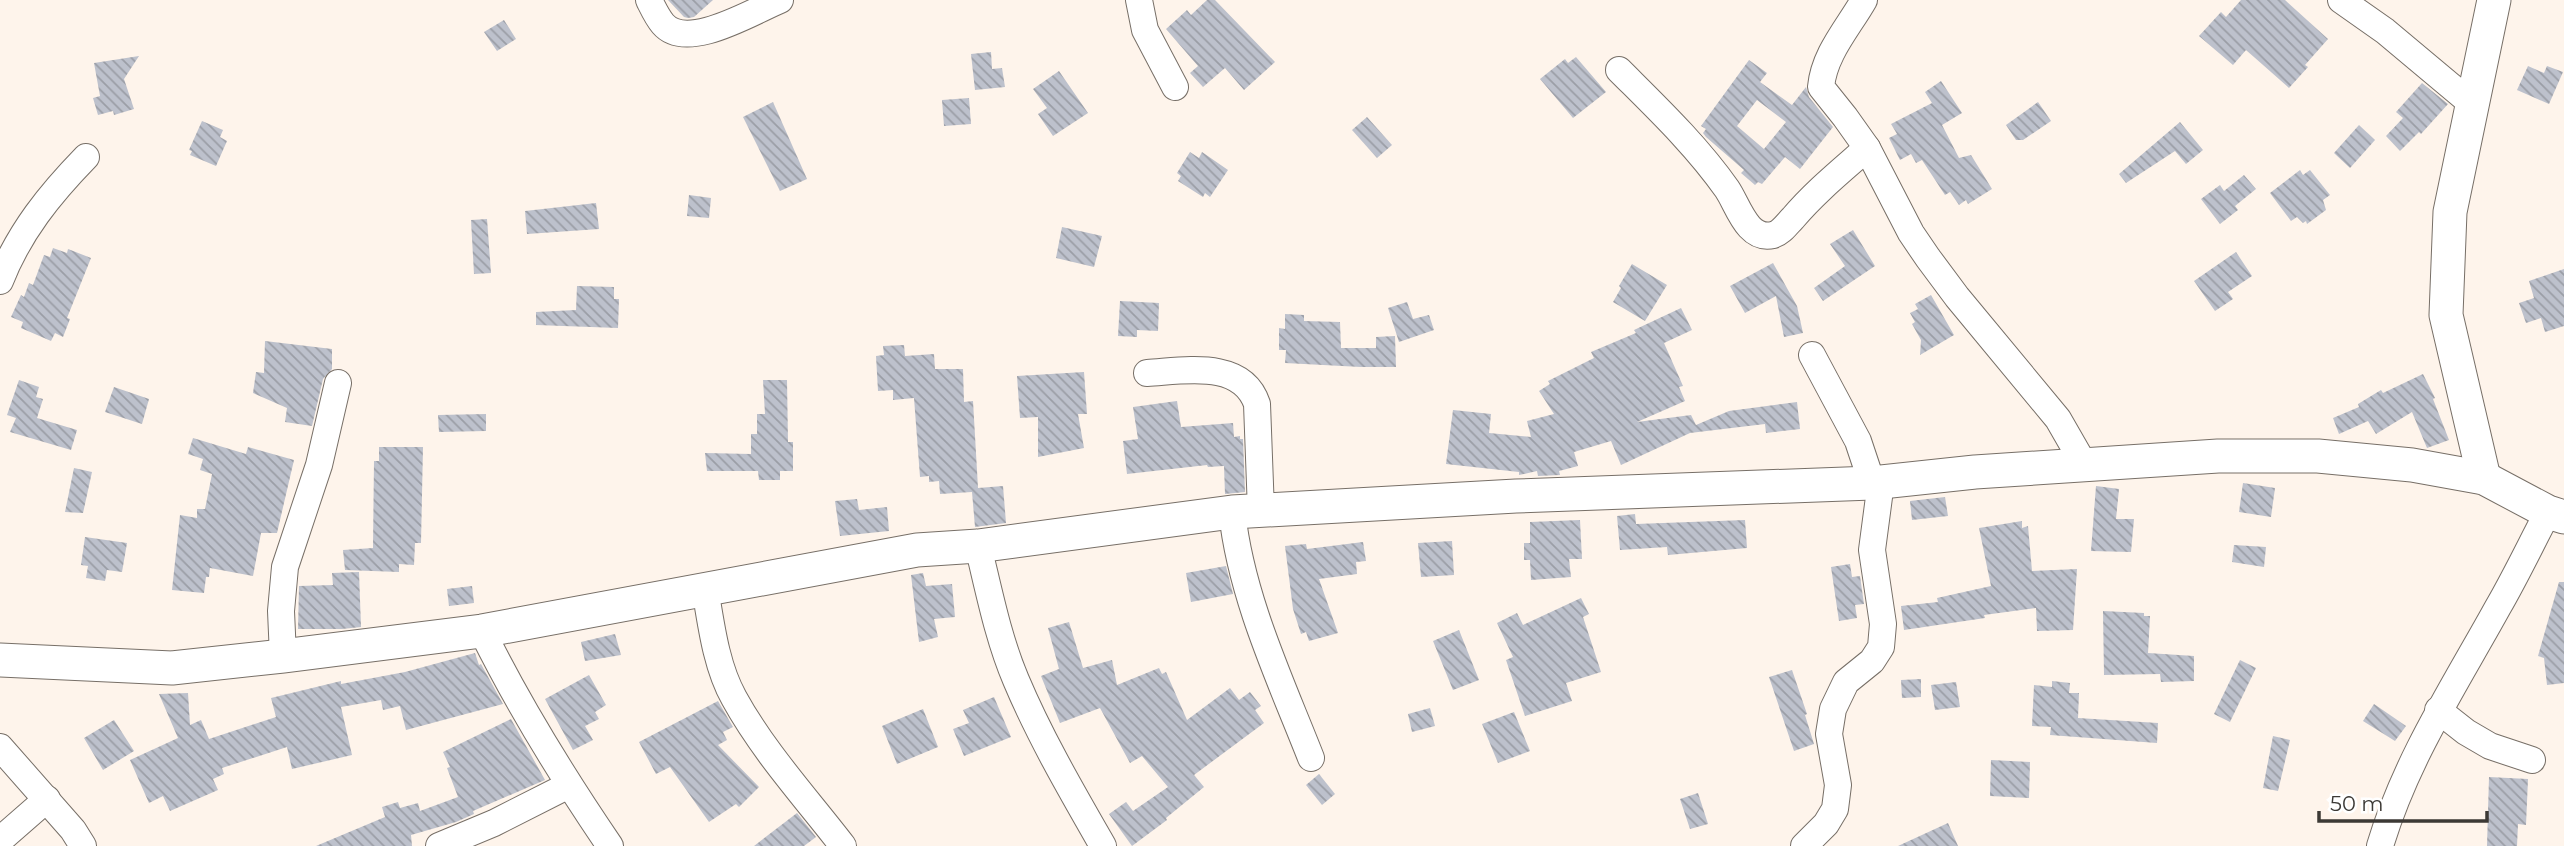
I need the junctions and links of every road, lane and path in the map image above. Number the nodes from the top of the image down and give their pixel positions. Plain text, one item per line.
1 (649, 0) edge
2 (780, 0) edge
3 (1139, 0) edge
4 (1864, 0) edge
5 (2341, 0) edge
6 (2494, 0) edge
7 (1619, 71) dead end
8 (1175, 87) dead end
9 (2471, 103) junction
10 (1867, 148) junction
11 (86, 157) dead end
12 (0, 281) edge
13 (1812, 355) dead end
14 (1147, 373) dead end
15 (338, 383) dead end
16 (2085, 466) junction
17 (2484, 478) junction
18 (1877, 483) junction
19 (1246, 511) junction
20 (2556, 515) edge
21 (978, 546) junction
22 (705, 588) junction
23 (482, 631) junction
24 (284, 656) junction
25 (0, 660) edge
26 (2438, 710) junction
27 (0, 747) edge
28 (1311, 758) dead end
29 (2532, 760) dead end
30 (569, 785) junction
31 (47, 799) junction
32 (0, 840) edge
33 (83, 846) edge
34 (439, 846) edge
35 (610, 846) edge
36 (843, 846) edge
37 (1103, 846) edge
38 (1804, 846) edge
39 (2380, 846) edge

1 - 2 street
3 - 8 street
4 - 10 street
5 - 9 street
6 - 9 street
7 - 10 street
9 - 17 street
10 - 16 street
11 - 12 street
13 - 18 street
14 - 19 street
15 - 24 street
16 - 17 street
16 - 18 street
17 - 20 street
18 - 19 street
18 - 38 street
19 - 21 street
19 - 28 street
20 - 26 street
21 - 22 street
21 - 37 street
22 - 23 street
22 - 36 street
23 - 24 street
23 - 30 street
24 - 25 street
26 - 29 street
26 - 39 street
27 - 31 street
30 - 34 street
30 - 35 street
31 - 32 street
31 - 33 street

